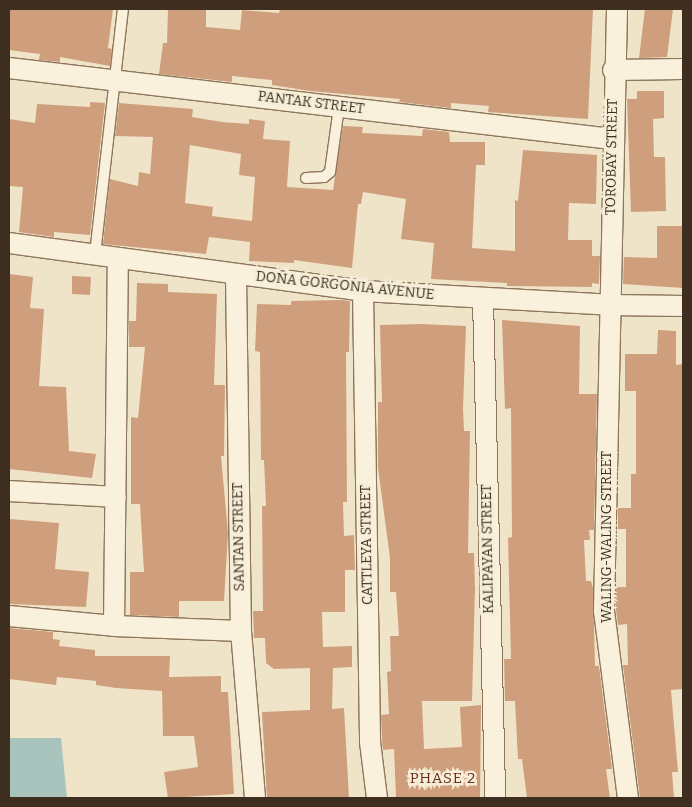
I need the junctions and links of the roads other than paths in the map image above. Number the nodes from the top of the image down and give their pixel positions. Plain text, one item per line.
1 (123, 9) edge
2 (616, 9) edge
3 (9, 68) edge
4 (683, 69) edge
5 (613, 70) junction
6 (115, 80) junction
7 (339, 107) junction
8 (612, 139) junction
9 (306, 178) dead end
10 (9, 243) edge
11 (95, 254) junction
12 (118, 258) junction
13 (236, 275) junction
14 (363, 291) junction
15 (482, 299) junction
16 (610, 305) junction
17 (683, 306) edge
18 (9, 491) edge
19 (116, 497) junction
20 (9, 616) edge
21 (114, 626) junction
22 (241, 630) junction
23 (255, 798) edge
24 (377, 798) edge
25 (495, 798) edge
26 (628, 798) edge

1 - 6 lane
2 - 5 street, TOROBAY STREET
3 - 6 street, PANTAK STREET
4 - 5 street
5 - 8 street, TOROBAY STREET
6 - 7 street, PANTAK STREET
6 - 11 lane
7 - 8 street, PANTAK STREET
7 - 9 lane
8 - 16 street, TOROBAY STREET
10 - 11 street, DOÑA GORGONIA AVENUE
11 - 12 street, DOÑA GORGONIA AVENUE
12 - 13 street, DOÑA GORGONIA AVENUE
12 - 19 street
13 - 14 street, DOÑA GORGONIA AVENUE
13 - 22 street, SANTAN STREET
14 - 15 street, DOÑA GORGONIA AVENUE
14 - 24 street, CATTLEYA STREET
15 - 16 street, DOÑA GORGONIA AVENUE
15 - 25 street, KALIPAYAN STREET
16 - 17 street, DOÑA GORGONIA AVENUE
16 - 26 street, WALING-WALING STREET
18 - 19 street
19 - 21 street
20 - 21 street
21 - 22 street
22 - 23 street, SANTAN STREET

